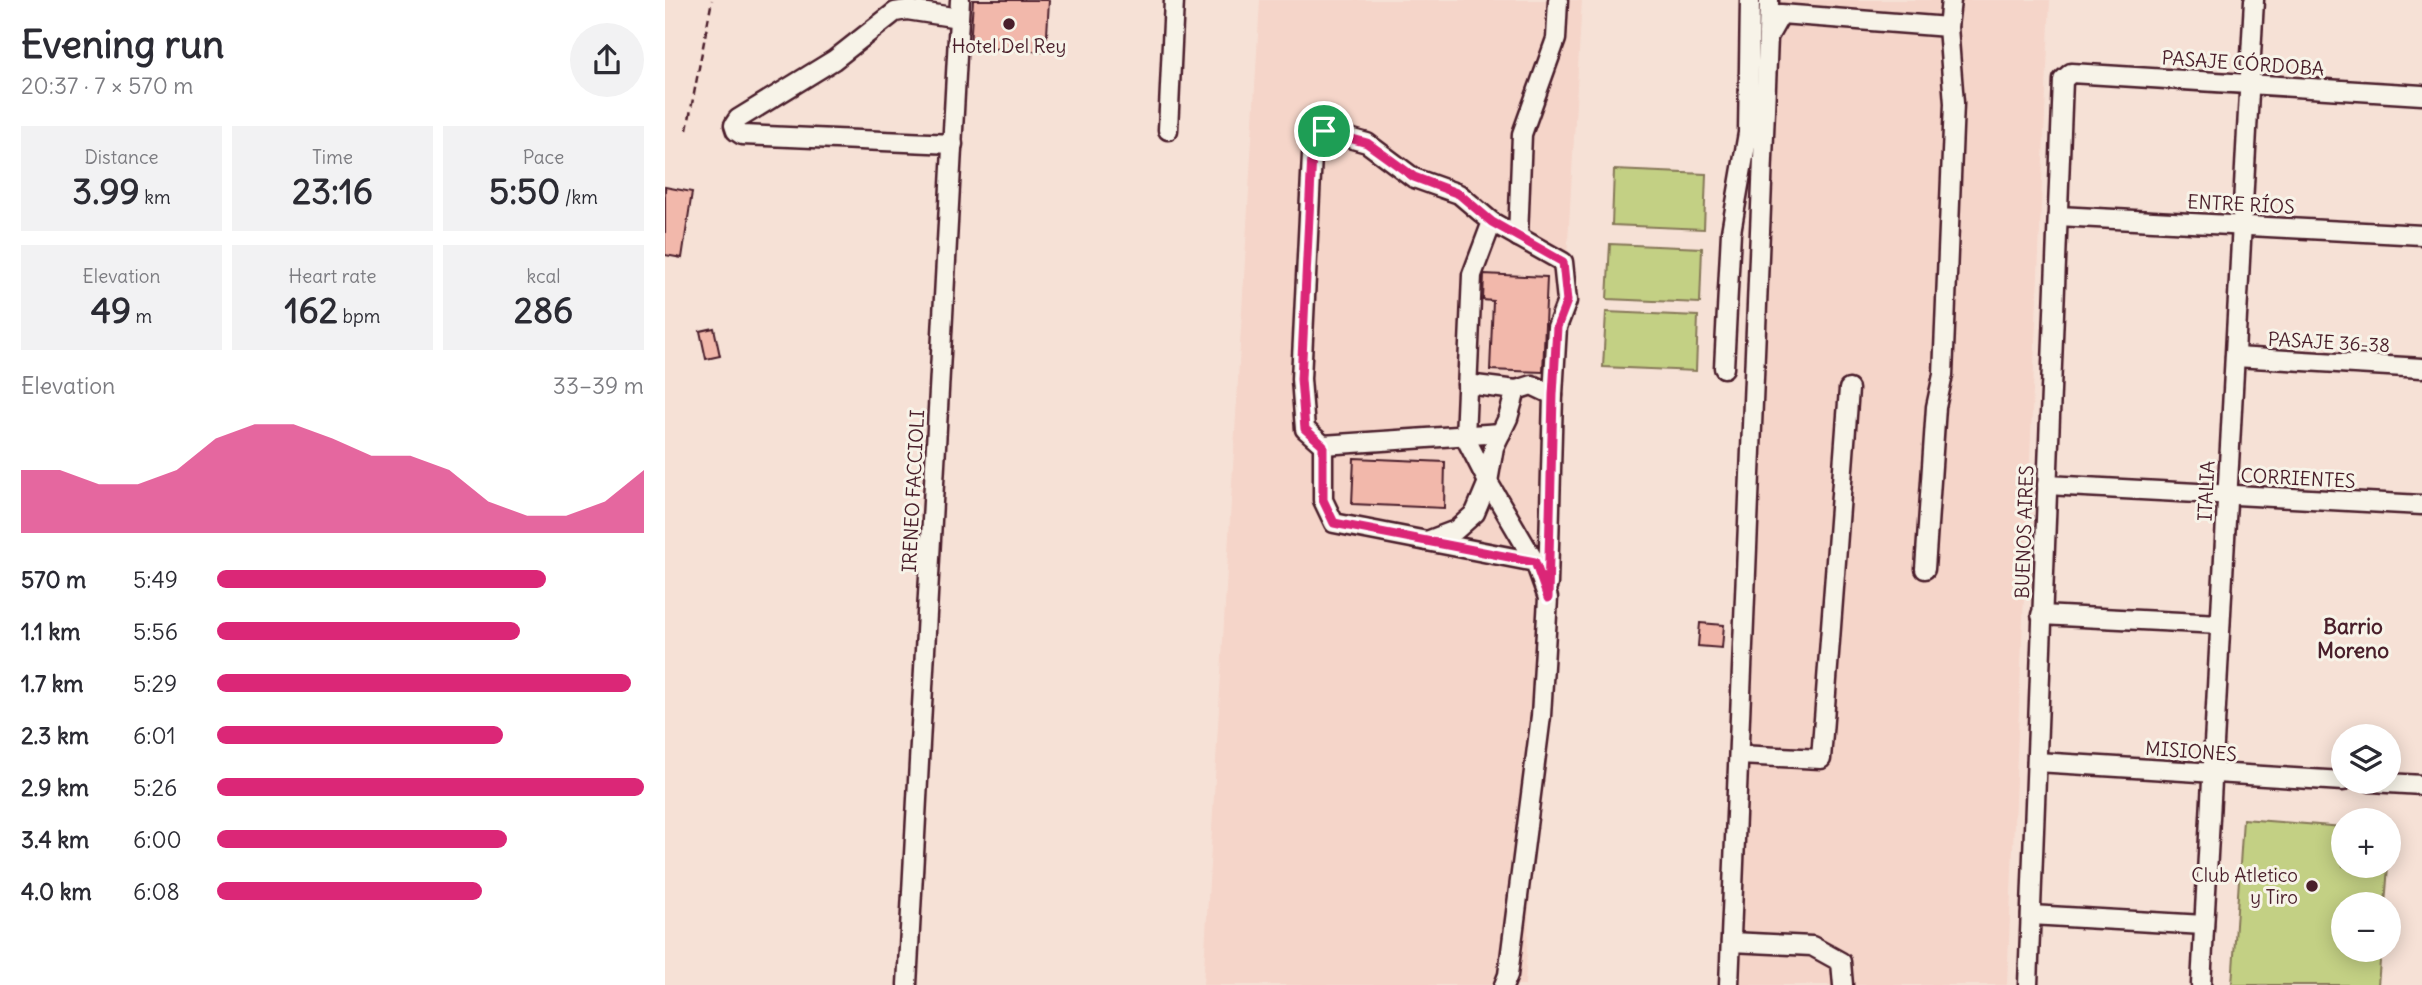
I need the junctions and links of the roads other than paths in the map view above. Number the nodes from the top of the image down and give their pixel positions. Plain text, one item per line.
1 (1174, 0) edge
2 (1558, 0) edge
3 (1750, 0) edge
4 (1769, 0) edge
5 (1951, 0) edge
6 (2254, 0) edge
7 (960, 9) edge
8 (1948, 27) junction
9 (1768, 37) junction
10 (2063, 80) joint
11 (2250, 86) junction
12 (2422, 95) edge
13 (1168, 130) dead end
14 (953, 144) junction
15 (2058, 216) junction
16 (1492, 222) junction
17 (2241, 226) junction
18 (2422, 235) edge
19 (1518, 237) junction
20 (2235, 358) junction
21 (1724, 368) dead end
22 (2422, 368) edge
23 (1467, 384) junction
24 (1849, 389) dead end
25 (1516, 390) junction
26 (1553, 395) junction
27 (1501, 433) junction
28 (1465, 437) junction
29 (1323, 445) junction
30 (1488, 482) junction
31 (2047, 485) junction
32 (2227, 496) junction
33 (2422, 505) edge
34 (1426, 541) junction
35 (1535, 562) junction
36 (1925, 569) dead end
37 (1548, 598) junction
38 (2041, 615) junction
39 (2220, 624) junction
40 (1739, 755) junction
41 (2037, 762) junction
42 (2212, 774) junction
43 (2331, 780) edge
44 (2401, 784) edge
45 (2422, 785) edge
46 (2031, 915) junction
47 (2204, 925) junction
48 (1731, 942) junction
49 (1732, 980) edge
50 (907, 985) edge
51 (1504, 985) edge
52 (1843, 985) edge
53 (2028, 985) edge
54 (2201, 985) edge

1 - 13 street
2 - 19 street
3 - 21 street
4 - 9 street
5 - 8 street
6 - 11 street, ITALIA
7 - 14 street, IRENEO FACCIOLI
7 - 14 street
8 - 9 street
8 - 36 street
9 - 40 street
10 - 11 street, PASAJE CÓRDOBA
10 - 15 street, BUENOS AIRES
11 - 12 street, PASAJE CÓRDOBA
11 - 17 street, ITALIA
14 - 50 street, IRENEO FACCIOLI
15 - 17 street, ENTRE RÍOS
15 - 31 street, BUENOS AIRES
16 - 19 street
16 - 23 street
16 - 29 street
17 - 18 street, ENTRE RÍOS
17 - 20 street, ITALIA
19 - 26 street
20 - 22 street, PASAJE 36-38
20 - 32 street, ITALIA
23 - 25 street
23 - 28 street
24 - 40 street
25 - 26 street
25 - 27 street
26 - 37 street
27 - 28 street
27 - 30 street
28 - 29 street
28 - 30 street
29 - 34 street
30 - 34 street
30 - 35 street
31 - 32 street, CORRIENTES
31 - 38 street, BUENOS AIRES
32 - 33 street, CORRIENTES
32 - 39 street, ITALIA
34 - 35 street
35 - 37 street
37 - 51 street
38 - 39 street
38 - 41 street, BUENOS AIRES
39 - 42 street, ITALIA
40 - 48 street
41 - 42 street, MISIONES
41 - 46 street, BUENOS AIRES
42 - 43 street, MISIONES
42 - 47 street, ITALIA
44 - 45 street
46 - 47 street
46 - 53 street, BUENOS AIRES
47 - 54 street, ITALIA
48 - 49 street
48 - 52 street

